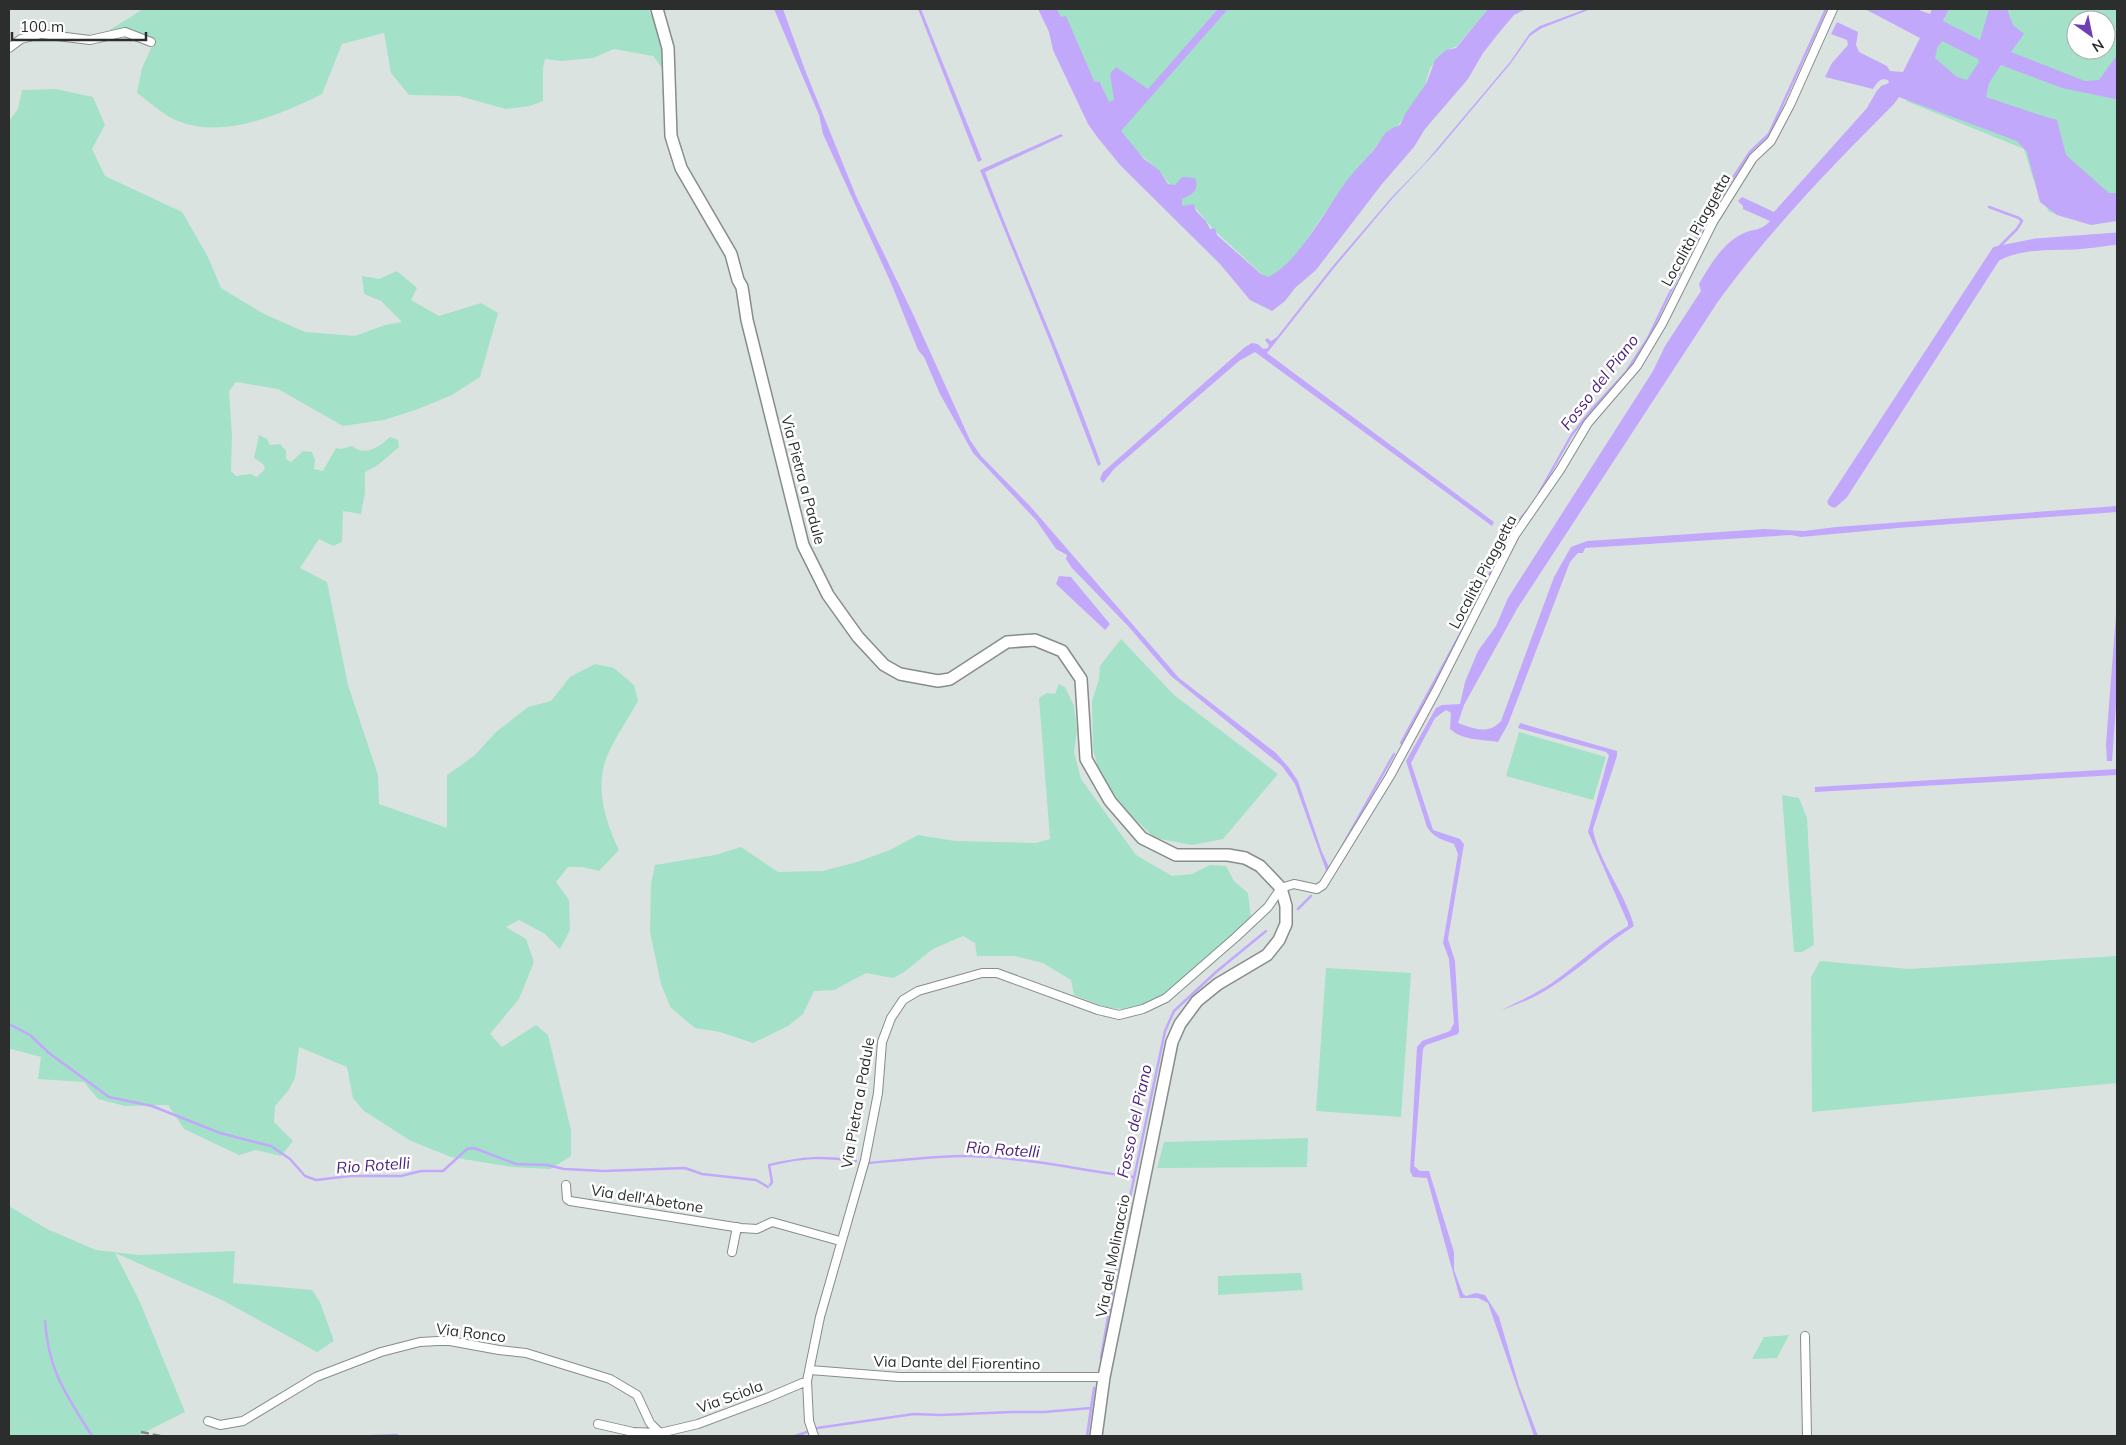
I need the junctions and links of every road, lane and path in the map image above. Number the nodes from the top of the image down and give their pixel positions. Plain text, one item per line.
1 (657, 9) edge
2 (1833, 9) edge
3 (151, 42) dead end
4 (9, 48) edge
5 (1281, 888) junction
6 (566, 1185) dead end
7 (737, 1227) junction
8 (840, 1241) junction
9 (732, 1252) dead end
10 (1805, 1336) dead end
11 (810, 1370) junction
12 (1104, 1377) junction
13 (807, 1381) junction
14 (208, 1421) dead end
15 (598, 1424) dead end
16 (660, 1433) junction
17 (814, 1436) edge
18 (1096, 1436) edge
19 (1807, 1436) edge

1 - 5 street, Via Pietra a Padule
2 - 5 street, Località Piaggetta
3 - 4 street
5 - 8 street, Via Pietra a Padule
5 - 12 street, Via del Molinaccio
6 - 7 street, Via dell'Abetone
7 - 8 street, Via dell'Abetone
7 - 9 street
8 - 11 street, Via Pietra a Padule
10 - 19 street
11 - 12 street, Via Dante del Fiorentino
11 - 13 street, Via Pietra a Padule
12 - 18 street, Via del Molinaccio
13 - 16 street, Via Sciola
13 - 17 street, Via Pietra a Padule
14 - 16 street, Via Ronco
15 - 16 street, Via Sciola

